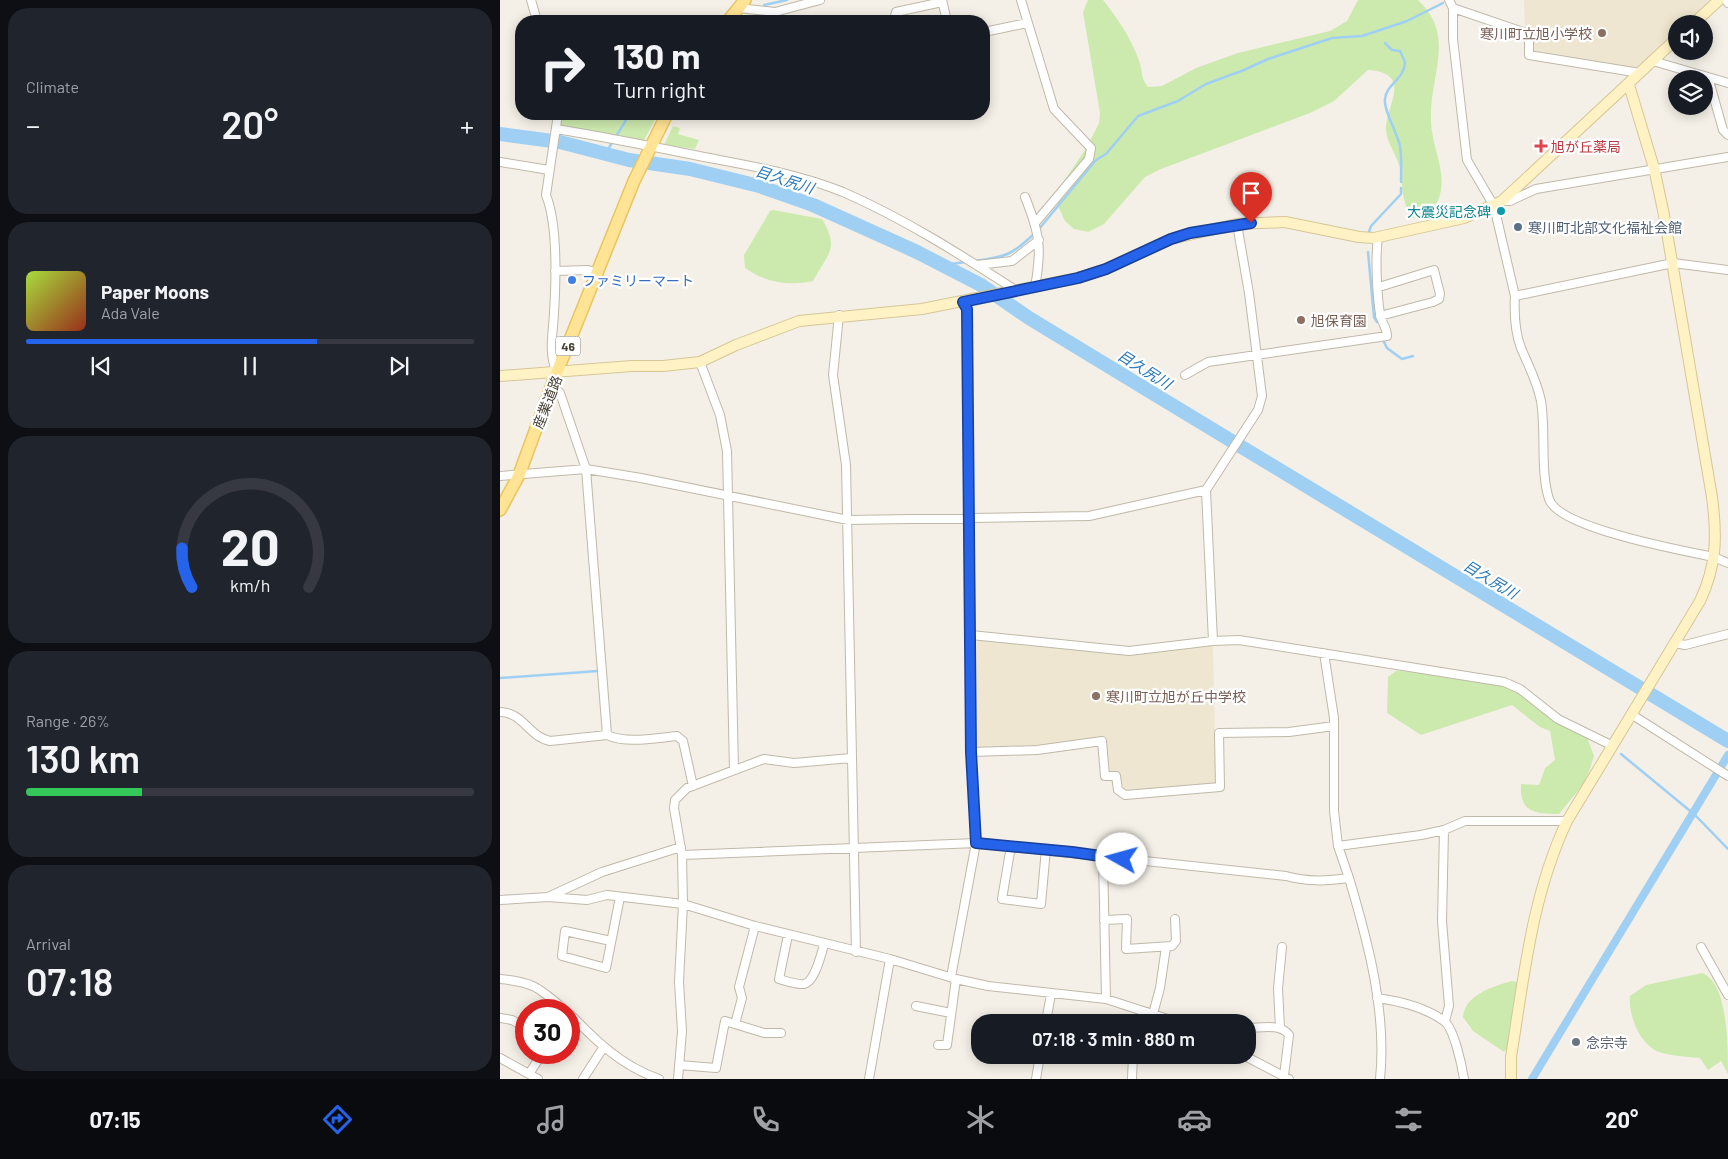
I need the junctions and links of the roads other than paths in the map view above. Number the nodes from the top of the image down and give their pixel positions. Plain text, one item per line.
1 (531, 0) edge
2 (820, 0) edge
3 (1021, 0) edge
4 (1449, 0) edge
5 (1719, 0) edge
6 (942, 1) edge
7 (742, 4) edge
8 (1453, 8) junction
9 (535, 15) edge
10 (733, 15) edge
11 (895, 15) edge
12 (946, 15) edge
13 (1703, 15) edge
14 (1027, 23) junction
15 (990, 31) edge
16 (1668, 47) edge
17 (1653, 61) junction
18 (1684, 70) edge
19 (1640, 73) junction
20 (1713, 78) edge
21 (1728, 83) edge
22 (1628, 85) junction
23 (1713, 95) edge
24 (558, 120) edge
25 (664, 120) edge
26 (555, 130) junction
27 (1728, 135) edge
28 (650, 147) junction
29 (1728, 157) edge
30 (500, 162) edge
31 (1654, 168) junction
32 (549, 169) junction
33 (1025, 197) dead end
34 (1498, 204) junction
35 (1036, 223) junction
36 (1237, 224) junction
37 (1378, 238) junction
38 (1039, 240) junction
39 (1673, 263) junction
40 (977, 265) junction
41 (1728, 270) edge
42 (555, 271) junction
43 (598, 273) junction
44 (1035, 287) junction
45 (1379, 287) junction
46 (1016, 291) junction
47 (1515, 296) junction
48 (967, 301) junction
49 (839, 315) junction
50 (1380, 316) junction
51 (1257, 354) junction
52 (700, 362) junction
53 (557, 373) junction
54 (1185, 375) dead end
55 (500, 376) edge
56 (552, 387) junction
57 (586, 469) junction
58 (519, 475) junction
59 (500, 476) edge
60 (1206, 490) junction
61 (727, 497) junction
62 (500, 510) edge
63 (969, 517) junction
64 (848, 520) junction
65 (1714, 557) junction
66 (1728, 563) edge
67 (1728, 634) edge
68 (971, 635) junction
69 (1213, 641) junction
70 (1675, 643) junction
71 (1324, 653) junction
72 (500, 712) edge
73 (1632, 713) junction
74 (1334, 726) junction
75 (607, 735) junction
76 (1612, 746) junction
77 (971, 752) junction
78 (851, 758) junction
79 (734, 770) junction
80 (1728, 776) edge
81 (693, 786) junction
82 (1567, 821) junction
83 (1444, 830) junction
84 (976, 843) junction
85 (1011, 846) junction
86 (1338, 846) junction
87 (854, 849) junction
88 (1046, 849) junction
89 (681, 851) junction
90 (1104, 857) junction
91 (1349, 878) junction
92 (620, 897) junction
93 (548, 898) junction
94 (500, 900) edge
95 (682, 904) junction
96 (1175, 919) dead end
97 (1104, 920) junction
98 (755, 926) junction
99 (788, 935) junction
100 (611, 941) junction
101 (824, 944) junction
102 (1166, 947) junction
103 (1282, 947) dead end
104 (1701, 947) dead end
105 (856, 952) junction
106 (890, 959) junction
107 (953, 978) junction
108 (500, 979) edge
109 (1052, 994) junction
110 (1728, 995) edge
111 (1377, 998) junction
112 (551, 999) edge
113 (1106, 999) junction
114 (916, 1006) dead end
115 (951, 1013) junction
116 (1150, 1013) junction
117 (1048, 1014) edge
118 (1153, 1014) edge
119 (500, 1018) edge
120 (515, 1022) edge
121 (1445, 1022) junction
122 (734, 1024) junction
123 (580, 1025) edge
124 (1256, 1028) edge
125 (1280, 1028) junction
126 (781, 1033) dead end
127 (938, 1045) dead end
128 (604, 1048) junction
129 (500, 1058) edge
130 (1256, 1062) edge
131 (535, 1064) edge
132 (678, 1064) junction
133 (1038, 1064) edge
134 (1133, 1064) edge
135 (529, 1074) junction
136 (587, 1078) edge
137 (655, 1078) edge
138 (1286, 1078) edge
139 (538, 1079) edge
140 (678, 1079) edge
141 (869, 1079) edge
142 (1036, 1079) edge
143 (1132, 1079) edge
144 (1380, 1079) edge
145 (1464, 1079) edge
146 (1510, 1079) edge

1 - 9 street
2 - 7 street
3 - 14 street
4 - 8 street
5 - 13 street
6 - 11 street
6 - 12 street
7 - 10 main road
8 - 19 street
8 - 34 street
14 - 15 street
14 - 35 street
16 - 17 street
17 - 18 street
17 - 19 street
19 - 22 street
20 - 21 street
22 - 31 street
22 - 34 street
23 - 27 street
24 - 26 street
25 - 28 main road, 46
26 - 28 street
26 - 32 street
28 - 40 street
28 - 43 main road, 産業道路 / 46
29 - 31 street
30 - 32 street
31 - 34 street
31 - 39 street
32 - 42 street
33 - 35 street
34 - 37 street
34 - 47 street
35 - 38 street
36 - 37 street
36 - 44 street
36 - 51 street
37 - 45 street
38 - 40 street
38 - 44 street
39 - 41 street
39 - 47 street
39 - 65 street
40 - 46 street
42 - 43 street
42 - 53 street
43 - 53 main road, 産業道路 / 46
44 - 46 street
45 - 50 street
45 - 50 street
46 - 48 street
47 - 65 street
48 - 49 street
48 - 63 street
49 - 52 street
49 - 64 street
50 - 51 street
51 - 54 street
51 - 60 street
52 - 53 street
52 - 61 street
53 - 55 street
53 - 56 main road, 産業道路 / 46
56 - 57 street
56 - 58 main road, 産業道路 / 46
57 - 58 street
57 - 61 street
57 - 75 street
58 - 59 street
58 - 62 main road, 産業道路 / 46
60 - 63 street
60 - 69 street
61 - 64 street
61 - 79 street
63 - 64 street
63 - 68 street
64 - 78 street
65 - 66 street
65 - 70 street
67 - 70 street
68 - 69 street
68 - 77 street
69 - 71 street
70 - 73 street
71 - 74 street
71 - 76 street
72 - 75 street
73 - 76 street
73 - 80 street
74 - 77 street
74 - 86 street
75 - 81 street
76 - 82 street
77 - 84 street
78 - 79 street
78 - 87 street
79 - 81 street
81 - 89 street
82 - 83 street
82 - 146 street
83 - 86 street
83 - 121 street
84 - 85 street
84 - 87 street
84 - 107 street
85 - 88 street
85 - 88 street
86 - 91 street
87 - 89 street
87 - 105 street
88 - 90 street
89 - 93 street
89 - 95 street
90 - 91 street
90 - 97 street
91 - 111 street
92 - 93 street
92 - 95 street
92 - 100 street
93 - 94 street
95 - 98 street
95 - 132 street
96 - 102 street
97 - 102 street
97 - 113 street
98 - 99 street
98 - 122 street
99 - 101 street
99 - 101 street
100 - 100 street
101 - 105 street
102 - 116 street
103 - 125 street
104 - 110 street
105 - 106 street
106 - 107 street
106 - 141 street
107 - 109 street
107 - 115 street
108 - 112 street
109 - 113 street
109 - 117 street
111 - 121 street
111 - 144 street
113 - 116 street
114 - 115 street
115 - 127 street
116 - 118 street
119 - 120 street
121 - 145 street
122 - 126 street
122 - 132 street
123 - 128 street
124 - 125 street
125 - 138 street
128 - 136 street
128 - 137 street
129 - 135 street
130 - 138 street
131 - 135 street
132 - 140 street
133 - 142 street
134 - 143 street
135 - 139 street

